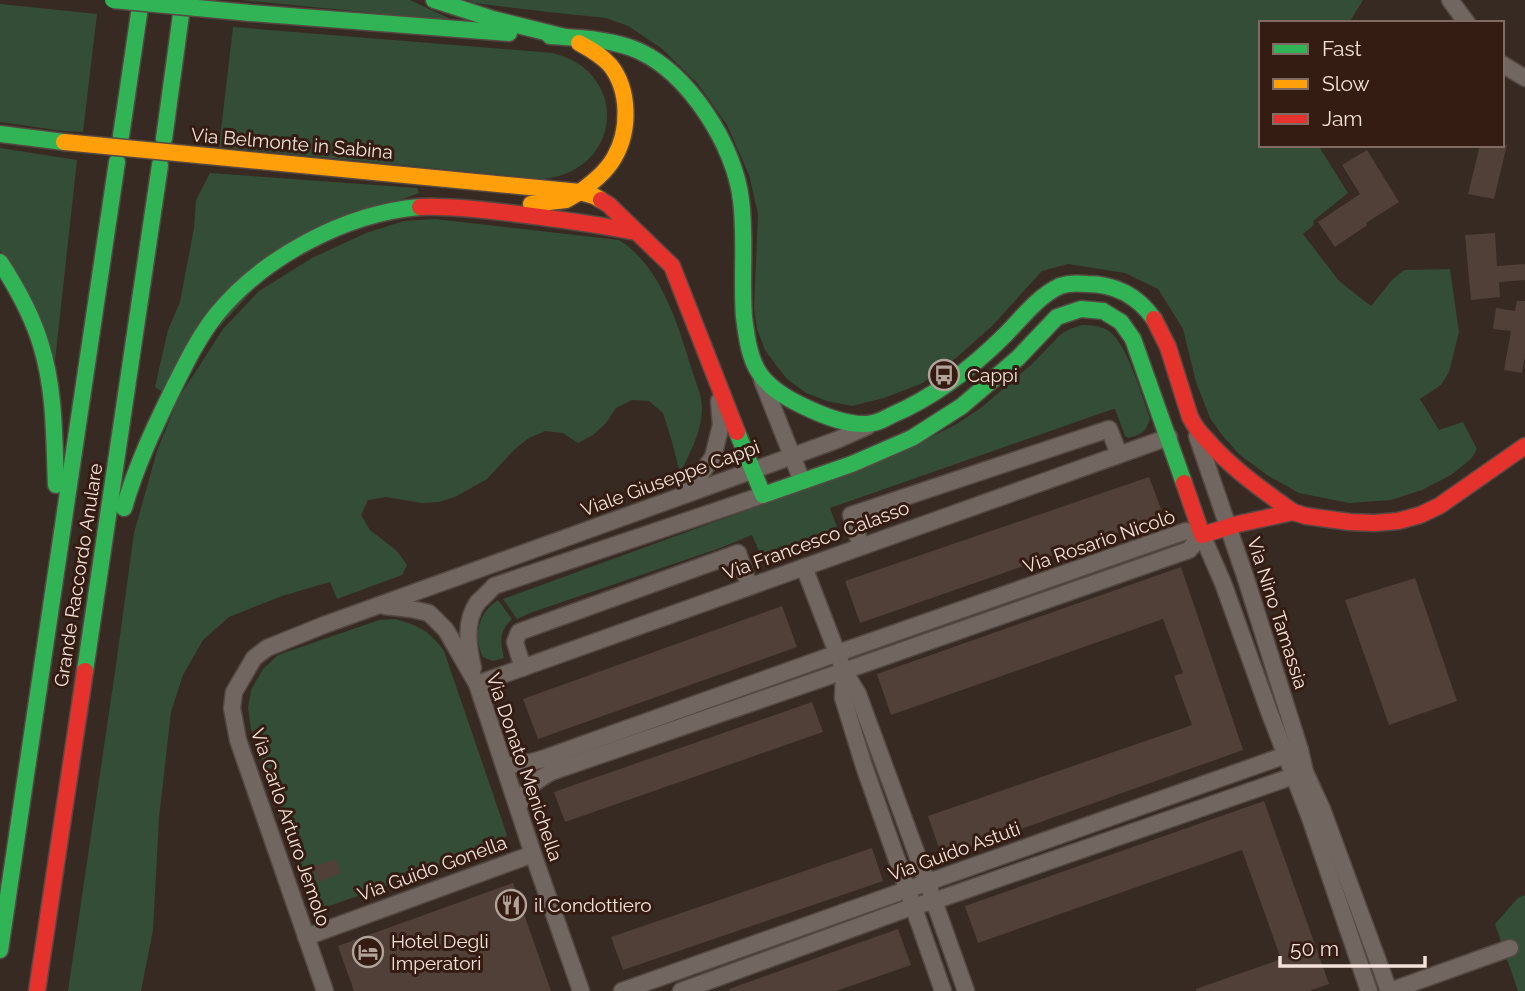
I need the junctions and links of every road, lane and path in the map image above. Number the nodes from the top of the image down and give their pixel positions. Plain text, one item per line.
1 (113, 0) edge
2 (141, 0) edge
3 (183, 0) edge
4 (434, 0) edge
5 (1450, 0) edge
6 (1466, 21) edge
7 (565, 37) junction
8 (1504, 65) edge
9 (1525, 78) edge
10 (0, 134) edge
11 (121, 135) dead end
12 (164, 139) dead end
13 (117, 162) dead end
14 (160, 165) dead end
15 (580, 192) junction
16 (468, 208) junction
17 (636, 232) junction
18 (0, 262) edge
19 (1090, 284) joint
20 (760, 376) junction
21 (717, 384) junction
22 (1193, 424) junction
23 (870, 425) junction
24 (1169, 437) junction
25 (1525, 446) edge
26 (1119, 454) junction
27 (792, 456) junction
28 (753, 469) junction
29 (802, 481) junction
30 (686, 494) junction
31 (763, 495) junction
32 (1293, 512) junction
33 (1227, 527) junction
34 (1202, 535) junction
35 (860, 546) junction
36 (59, 556) junction
37 (804, 567) junction
38 (749, 585) junction
39 (379, 606) junction
40 (94, 609) junction
41 (838, 653) junction
42 (523, 668) junction
43 (844, 671) junction
44 (242, 676) joint
45 (477, 684) junction
46 (1293, 752) junction
47 (505, 766) junction
48 (1299, 774) junction
49 (518, 807) junction
50 (533, 854) junction
51 (927, 883) junction
52 (908, 890) junction
53 (934, 901) junction
54 (914, 906) junction
55 (306, 937) junction
56 (1510, 948) dead end
57 (0, 950) edge
58 (1365, 990) edge
59 (37, 991) edge
60 (325, 991) edge
61 (582, 991) edge
62 (622, 991) edge
63 (681, 991) edge
64 (943, 991) edge
65 (965, 991) edge
66 (1389, 991) edge

1 - 7 main road, bridge
2 - 11 main road
3 - 12 main road
4 - 7 main road
5 - 6 street
7 - 15 main road
7 - 20 main road
8 - 9 street
10 - 15 main road, Via Belmonte in Sabina, bridge
13 - 36 main road, Grande Raccordo Anulare
14 - 40 main road, Grande Raccordo Anulare
15 - 16 main road
15 - 17 main road, Via Belmonte in Sabina
16 - 17 main road
16 - 40 main road
17 - 21 main road, Via Belmonte in Sabina
18 - 36 main road
19 - 22 main road, Via Nino Tamassia
19 - 23 main road, Viale Giuseppe Cappi
20 - 23 main road
20 - 27 street
21 - 28 main road
21 - 30 street, Via Belmonte in Sabina
22 - 32 main road
22 - 33 street, Via Nino Tamassia
23 - 27 street, Viale Giuseppe Cappi
24 - 26 street, Via Francesco Calasso
24 - 29 main road, Via Nino Tamassia
24 - 34 main road, Via Nino Tamassia
25 - 32 main road
26 - 35 street, Via Francesco Calasso
26 - 35 street
27 - 28 street, Viale Giuseppe Cappi
27 - 29 street
28 - 30 street, Viale Giuseppe Cappi
28 - 31 main road
29 - 31 main road
30 - 39 street, Viale Giuseppe Cappi
31 - 45 street
32 - 33 main road
33 - 34 main road
33 - 46 street, Via Nino Tamassia
34 - 41 street, Via Rosario Nicolò
34 - 43 street, Via Rosario Nicolò
34 - 46 street, Via Nino Tamassia
35 - 37 street, Via Francesco Calasso
36 - 57 main road, Grande Raccordo Anulare
37 - 38 street, Via Francesco Calasso
37 - 41 street
38 - 42 street, Via Francesco Calasso
38 - 42 street
39 - 44 street, Viale Giuseppe Cappi
39 - 45 street, Via Donato Menichella
40 - 59 main road, Grande Raccordo Anulare
41 - 43 street
41 - 47 street, Via Rosario Nicolò
42 - 45 street, Via Francesco Calasso
43 - 49 street, Via Rosario Nicolò
43 - 51 street
43 - 52 street
44 - 55 street, Via Carlo Arturo Jemolo
45 - 47 street, Via Donato Menichella
46 - 48 street, Via Nino Tamassia
46 - 51 street, Via Guido Astuti
47 - 49 street, Via Donato Menichella
48 - 53 street, Via Guido Astuti
48 - 58 street, Via Nino Tamassia
48 - 66 street, Via Nino Tamassia
49 - 50 street, Via Donato Menichella
50 - 55 street, Via Guido Gonella
50 - 61 street, Via Donato Menichella
51 - 52 street, Via Guido Astuti
51 - 53 street
52 - 54 street
52 - 62 street, Via Guido Astuti
53 - 54 street, Via Guido Astuti
53 - 65 street
54 - 63 street, Via Guido Astuti
54 - 64 street
55 - 60 street, Via Carlo Arturo Jemolo
56 - 66 street
58 - 66 street

